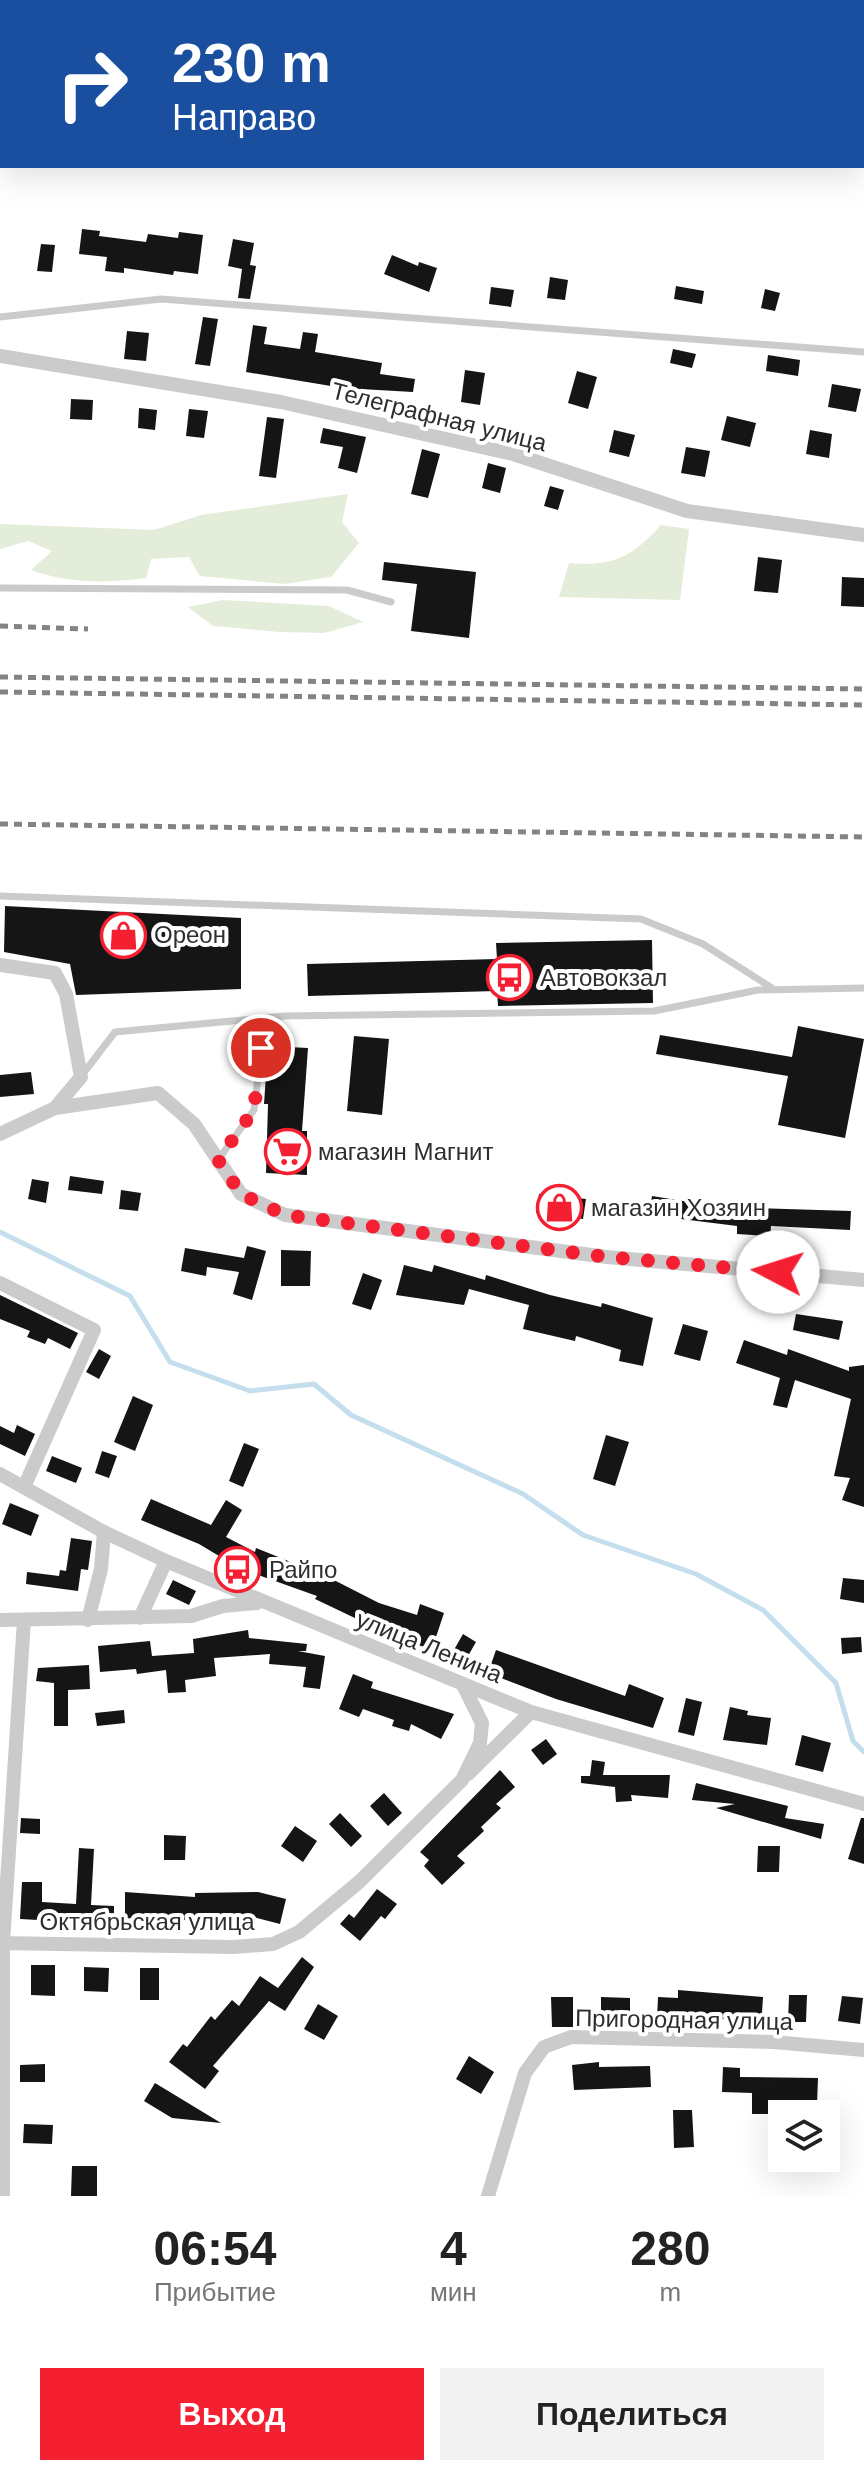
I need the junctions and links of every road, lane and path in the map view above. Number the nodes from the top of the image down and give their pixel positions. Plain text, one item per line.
1 (0, 317) edge
2 (864, 352) edge
3 (0, 356) edge
4 (864, 535) edge
5 (0, 588) edge
6 (391, 602) dead end
7 (0, 896) edge
8 (0, 965) edge
9 (864, 988) edge
10 (774, 989) junction
11 (265, 1018) junction
12 (81, 1077) junction
13 (55, 1108) junction
14 (0, 1134) edge
15 (218, 1160) junction
16 (864, 1280) edge
17 (0, 1283) edge
18 (0, 1474) edge
19 (24, 1487) junction
20 (104, 1532) junction
21 (166, 1561) junction
22 (261, 1603) junction
23 (140, 1618) junction
24 (0, 1620) edge
25 (24, 1620) junction
26 (88, 1620) junction
27 (463, 1685) junction
28 (531, 1712) junction
29 (462, 1780) junction
30 (864, 1804) edge
31 (1, 1943) edge
32 (864, 2050) edge
33 (3, 2196) edge
34 (488, 2196) edge

1 - 2 lane
3 - 4 street, Телеграфная улица
5 - 6 lane
7 - 10 lane
8 - 12 street
9 - 10 lane
10 - 11 lane
11 - 12 lane
11 - 15 lane
12 - 13 street
13 - 14 street
13 - 15 street
15 - 16 street
17 - 19 street
18 - 19 street, улица Ленина
19 - 20 street, улица Ленина
20 - 21 street, улица Ленина
20 - 26 street
21 - 22 street, улица Ленина
21 - 23 street
22 - 23 street
22 - 27 street, улица Ленина
23 - 26 street
24 - 25 street
25 - 26 street
25 - 31 street
27 - 28 street, улица Ленина
27 - 29 street, Октябрьская улица
28 - 29 street
28 - 30 street, улица Ленина
29 - 31 street, Октябрьская улица
31 - 33 street
32 - 34 street, Пригородная улица

